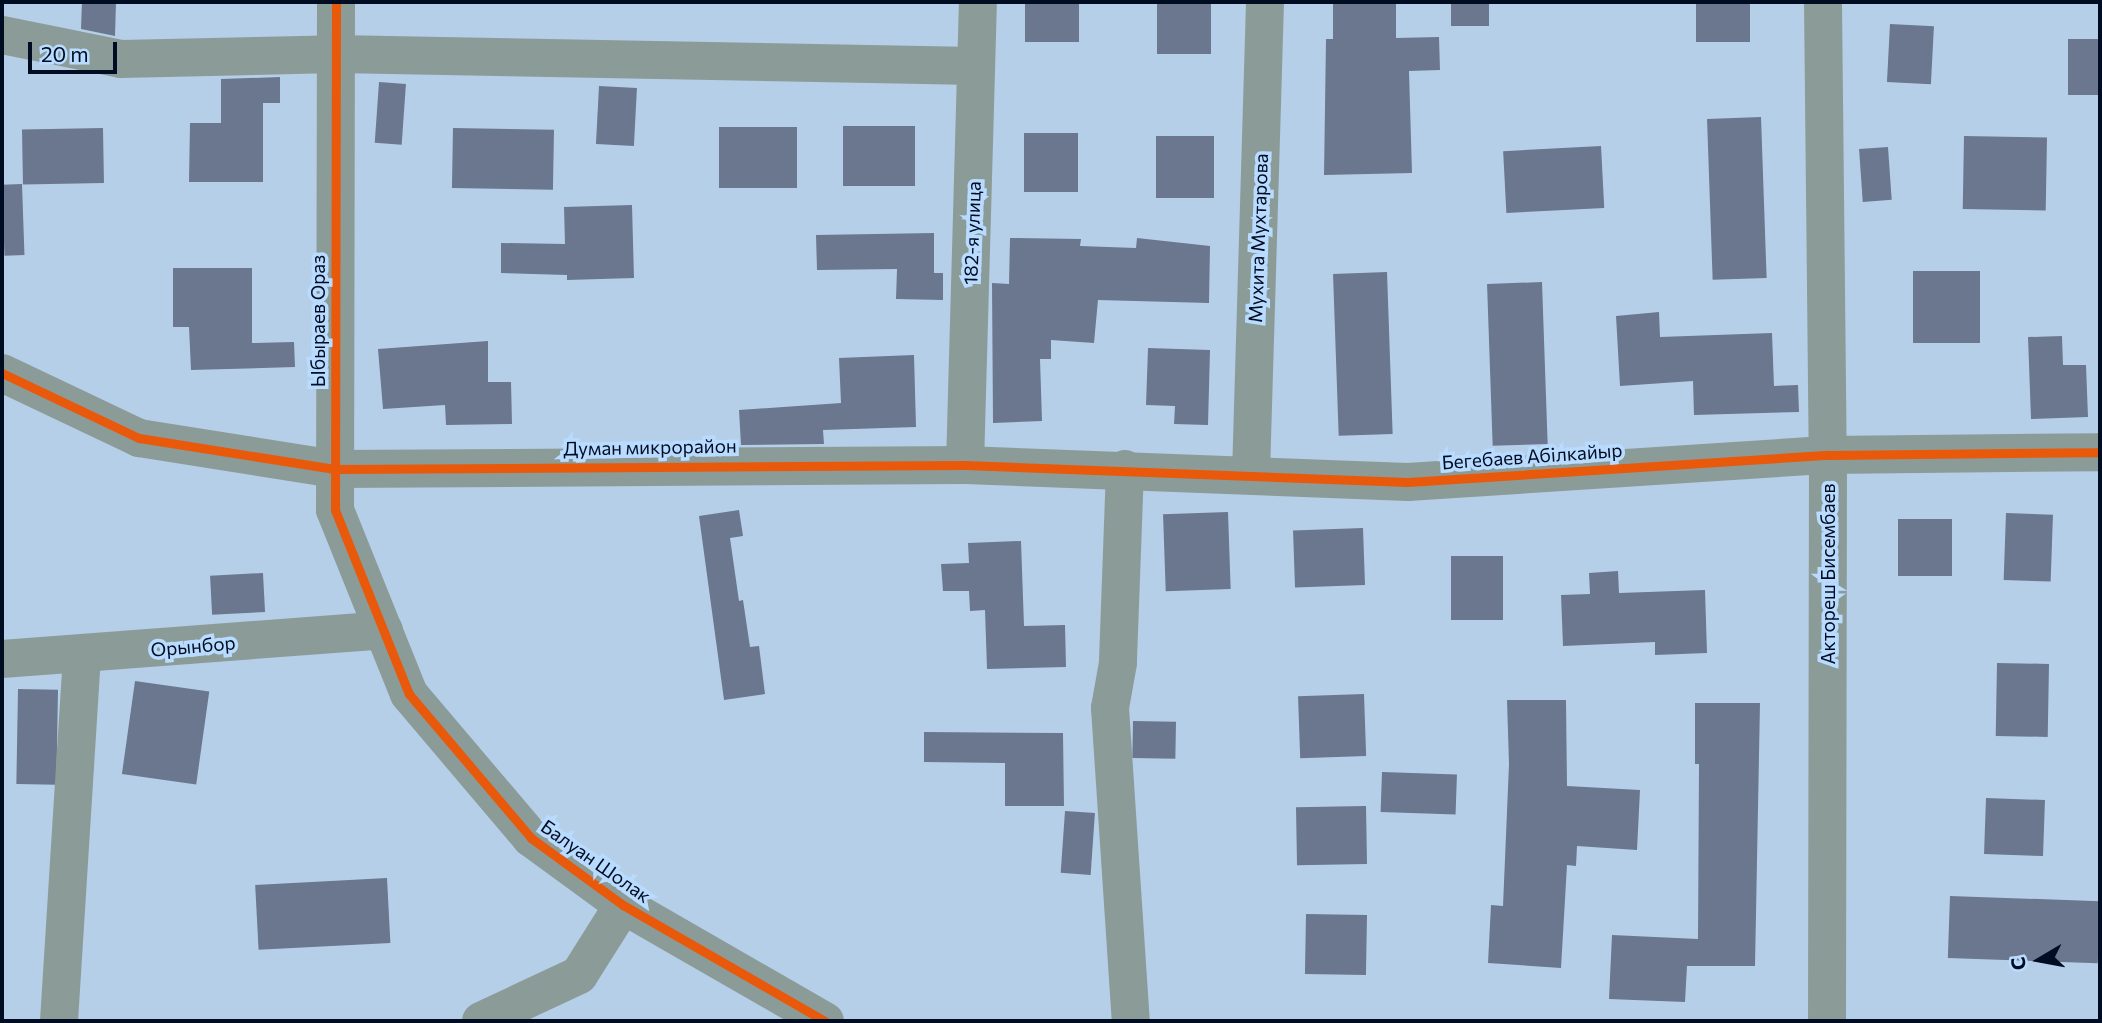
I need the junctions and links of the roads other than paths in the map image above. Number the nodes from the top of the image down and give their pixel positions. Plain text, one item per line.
1 (336, 2) edge
2 (978, 2) edge
3 (1265, 2) edge
4 (1823, 2) edge
5 (2, 35) edge
6 (336, 54) junction
7 (976, 66) junction
8 (2, 373) edge
9 (2100, 452) edge
10 (1828, 455) junction
11 (965, 465) junction
12 (335, 469) junction
13 (1125, 469) junction
14 (1251, 474) junction
15 (384, 631) junction
16 (82, 654) junction
17 (2, 659) edge
18 (623, 905) junction
19 (59, 1021) edge
20 (481, 1021) edge
21 (825, 1021) edge
22 (1131, 1021) edge
23 (1827, 1021) edge

1 - 6 street, Ыбыраев Ораз
2 - 7 street, 182-я улица
3 - 14 street, Мухита Мухтарова
4 - 10 street, Актореш Бисембаев
5 - 6 street
6 - 7 street
6 - 12 street, Ыбыраев Ораз
7 - 11 street, 182-я улица
8 - 12 street, Думан микрорайон
9 - 10 street, Бегебаев Абілкайыр
10 - 14 street, Бегебаев Абілкайыр
10 - 23 street, Актореш Бисембаев
11 - 12 street, Думан микрорайон
11 - 13 street, Бегебаев Абілкайыр
12 - 15 street, Ыбыраев Ораз
13 - 14 street, Бегебаев Абілкайыр
13 - 22 street
15 - 16 street, Орынбор
15 - 18 street, Балуан Шолак
16 - 17 street, Орынбор
16 - 19 street
18 - 20 street
18 - 21 street, Балуан Шолак

